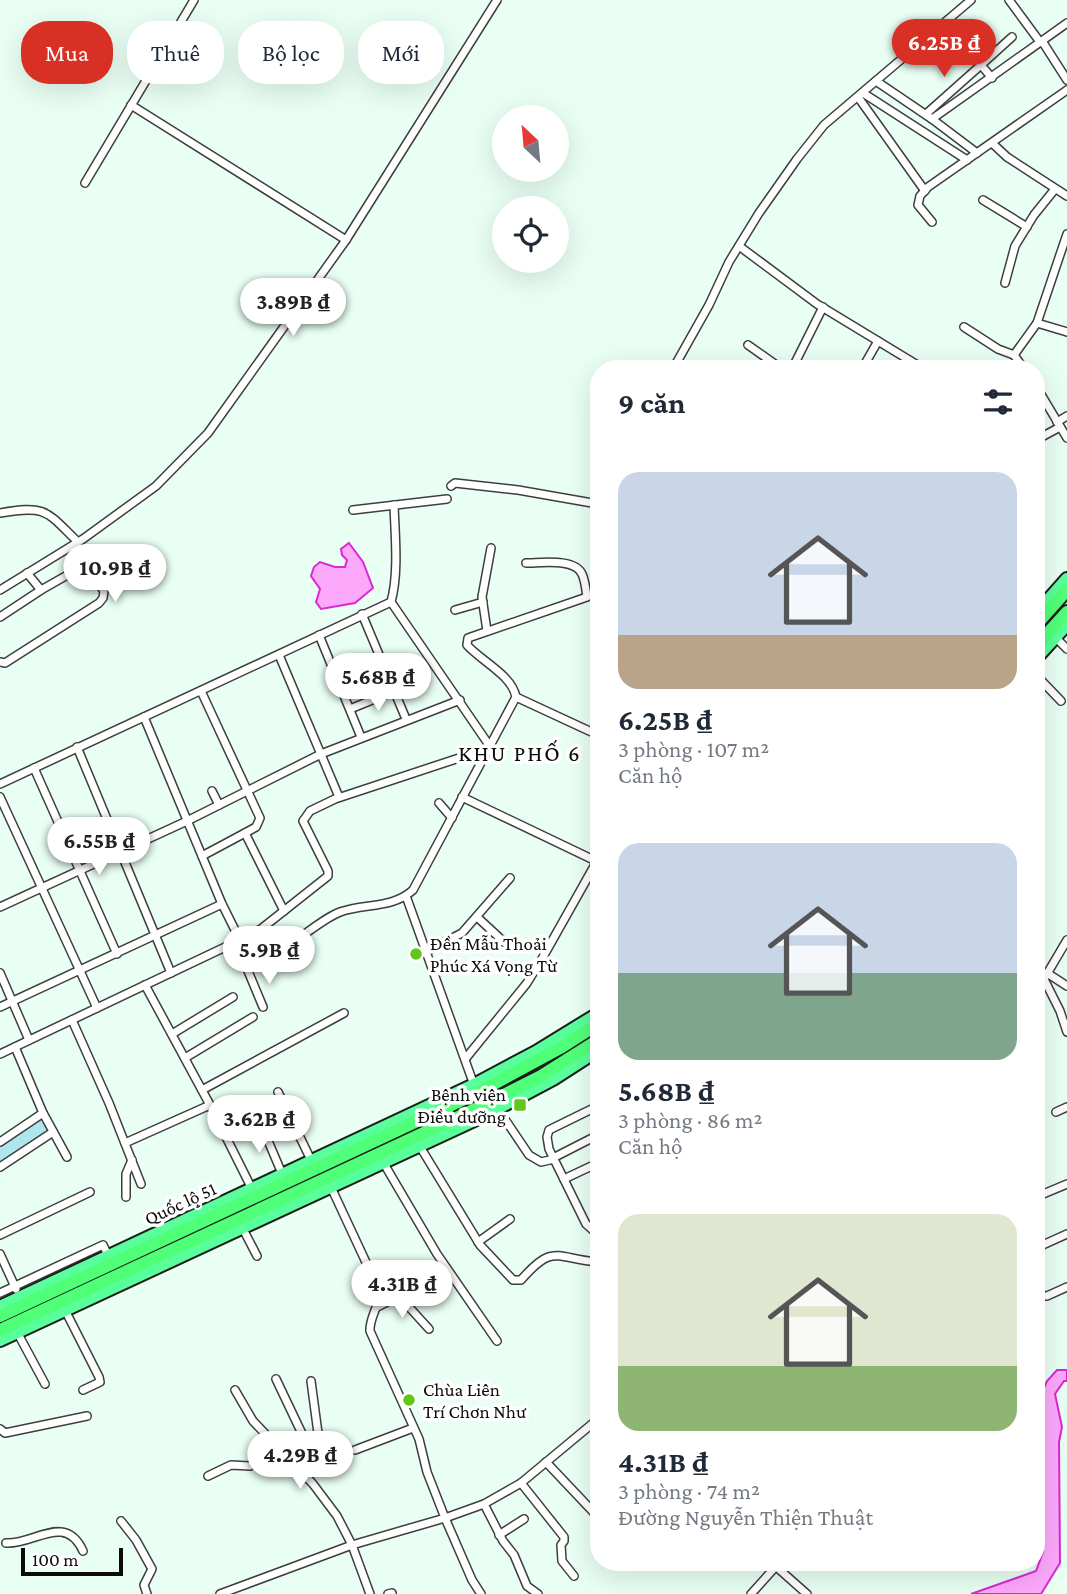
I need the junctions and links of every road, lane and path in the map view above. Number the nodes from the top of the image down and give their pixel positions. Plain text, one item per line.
1 (194, 0) edge
2 (497, 0) edge
3 (971, 0) edge
4 (1009, 0) edge
5 (1067, 23) edge
6 (1012, 37) dead end
7 (1041, 42) junction
8 (981, 65) junction
9 (992, 78) junction
10 (1067, 80) edge
11 (876, 81) junction
12 (1067, 90) edge
13 (860, 95) junction
14 (131, 105) junction
15 (929, 116) junction
16 (992, 143) junction
17 (976, 153) junction
18 (967, 160) junction
19 (85, 183) dead end
20 (1055, 189) junction
21 (925, 191) junction
22 (1067, 196) edge
23 (983, 200) dead end
24 (932, 222) dead end
25 (1027, 227) junction
26 (1067, 234) edge
27 (346, 240) junction
28 (739, 246) junction
29 (1005, 283) dead end
30 (823, 307) junction
31 (1037, 323) junction
32 (964, 327) dead end
33 (1067, 332) edge
34 (878, 341) junction
35 (748, 345) dead end
36 (1014, 355) junction
37 (678, 360) edge
38 (769, 360) edge
39 (796, 360) edge
40 (867, 360) edge
41 (903, 360) edge
42 (1018, 360) edge
43 (1045, 401) edge
44 (1067, 416) edge
45 (1059, 424) junction
46 (1045, 434) edge
47 (1067, 438) edge
48 (451, 486) dead end
49 (447, 499) dead end
50 (590, 503) edge
51 (394, 505) junction
52 (353, 510) dead end
53 (0, 513) edge
54 (78, 542) junction
55 (491, 548) dead end
56 (103, 554) dead end
57 (526, 563) dead end
58 (85, 565) junction
59 (27, 573) junction
60 (1067, 579) edge
61 (0, 590) edge
62 (41, 590) junction
63 (1067, 590) edge
64 (391, 602) junction
65 (483, 602) junction
66 (1045, 604) edge
67 (455, 610) dead end
68 (1067, 612) edge
69 (362, 614) junction
70 (1045, 615) edge
71 (0, 617) edge
72 (1067, 624) edge
73 (487, 631) junction
74 (319, 635) junction
75 (1045, 636) edge
76 (1055, 637) junction
77 (1045, 648) edge
78 (1067, 649) edge
79 (279, 655) junction
80 (0, 662) edge
81 (1045, 684) edge
82 (201, 691) junction
83 (394, 691) junction
84 (516, 697) junction
85 (460, 700) junction
86 (1061, 701) dead end
87 (350, 709) junction
88 (144, 717) junction
89 (406, 719) junction
90 (590, 731) edge
91 (361, 737) junction
92 (78, 747) junction
93 (488, 748) junction
94 (321, 754) junction
95 (34, 768) junction
96 (0, 784) edge
97 (212, 791) dead end
98 (246, 792) junction
99 (0, 797) edge
100 (339, 797) junction
101 (462, 797) junction
102 (439, 803) dead end
103 (219, 805) junction
104 (452, 818) junction
105 (187, 821) junction
106 (245, 833) junction
107 (121, 851) junction
108 (202, 856) junction
109 (590, 857) edge
110 (80, 870) junction
111 (590, 875) edge
112 (510, 878) dead end
113 (41, 888) junction
114 (406, 896) junction
115 (222, 904) junction
116 (0, 906) edge
117 (284, 912) junction
118 (477, 917) junction
119 (156, 936) junction
120 (240, 940) junction
121 (1067, 940) edge
122 (504, 943) dead end
123 (425, 952) junction
124 (117, 954) junction
125 (252, 960) junction
126 (79, 971) junction
127 (0, 973) edge
128 (171, 973) junction
129 (1045, 976) junction
130 (145, 985) junction
131 (1067, 986) edge
132 (233, 997) dead end
133 (12, 1002) junction
134 (0, 1007) edge
135 (263, 1007) dead end
136 (97, 1008) junction
137 (344, 1013) dead end
138 (253, 1017) dead end
139 (590, 1019) edge
140 (72, 1020) junction
141 (590, 1029) edge
142 (1067, 1032) edge
143 (172, 1034) junction
144 (29, 1040) junction
145 (590, 1045) edge
146 (15, 1047) junction
147 (0, 1054) edge
148 (590, 1055) edge
149 (185, 1058) junction
150 (466, 1058) junction
151 (202, 1090) junction
152 (278, 1092) dead end
153 (479, 1100) junction
154 (210, 1105) junction
155 (1067, 1107) edge
156 (498, 1109) junction
157 (590, 1110) edge
158 (1056, 1112) dead end
159 (43, 1113) junction
160 (260, 1122) dead end
161 (53, 1132) junction
162 (1, 1138) edge
163 (590, 1139) edge
164 (417, 1141) junction
165 (125, 1143) junction
166 (67, 1157) dead end
167 (381, 1158) junction
168 (554, 1158) junction
169 (132, 1160) junction
170 (312, 1162) junction
171 (0, 1167) edge
172 (590, 1167) edge
173 (283, 1176) junction
174 (564, 1180) junction
175 (328, 1182) junction
176 (141, 1184) dead end
177 (1066, 1185) edge
178 (90, 1192) dead end
179 (254, 1193) junction
180 (1045, 1193) edge
181 (125, 1197) dead end
182 (510, 1219) dead end
183 (243, 1228) junction
184 (590, 1228) edge
185 (1067, 1234) edge
186 (0, 1235) edge
187 (478, 1242) junction
188 (1045, 1244) edge
189 (0, 1254) edge
190 (257, 1256) dead end
191 (590, 1261) edge
192 (106, 1287) junction
193 (1067, 1287) edge
194 (17, 1292) junction
195 (0, 1293) edge
196 (1045, 1296) edge
197 (0, 1307) edge
198 (376, 1308) junction
199 (65, 1310) junction
200 (0, 1316) edge
201 (429, 1329) dead end
202 (0, 1331) edge
203 (17, 1332) junction
204 (0, 1340) edge
205 (497, 1341) dead end
206 (276, 1379) dead end
207 (312, 1381) dead end
208 (45, 1384) dead end
209 (83, 1390) dead end
210 (235, 1390) dead end
211 (87, 1416) dead end
212 (590, 1426) edge
213 (413, 1428) junction
214 (0, 1429) edge
215 (320, 1446) junction
216 (277, 1448) junction
217 (355, 1450) dead end
218 (546, 1462) junction
219 (208, 1476) dead end
220 (306, 1478) junction
221 (521, 1483) junction
222 (484, 1504) junction
223 (590, 1509) edge
224 (445, 1518) junction
225 (524, 1519) dead end
226 (121, 1521) dead end
227 (499, 1535) junction
228 (6, 1543) dead end
229 (352, 1545) junction
230 (83, 1551) dead end
231 (769, 1571) edge
232 (782, 1571) edge
233 (574, 1576) dead end
234 (147, 1594) edge
235 (220, 1594) edge
236 (370, 1594) edge
237 (481, 1594) edge
238 (538, 1594) edge
239 (751, 1594) edge
240 (807, 1594) edge

1 - 14 street
2 - 27 street
3 - 11 street
4 - 7 street
5 - 7 street
6 - 8 street
7 - 9 street
7 - 10 street
8 - 9 street
8 - 15 street
9 - 15 street
11 - 13 street
11 - 15 street
12 - 16 street
13 - 18 street
13 - 21 street
13 - 28 street
14 - 19 street
14 - 27 street
15 - 17 street
16 - 17 street
16 - 20 street
17 - 18 street
18 - 21 street
20 - 22 street
20 - 25 street
21 - 24 street
23 - 25 street
25 - 29 street
26 - 31 street
27 - 54 street
28 - 30 street
28 - 37 street
30 - 34 street
30 - 39 street
31 - 33 street
31 - 36 street
32 - 36 street
34 - 40 street
34 - 41 street
35 - 38 street
36 - 42 street
43 - 45 street
44 - 45 street
45 - 46 street
45 - 47 street
48 - 50 street
49 - 51 street
51 - 52 street
51 - 64 street
53 - 54 street
54 - 59 street
55 - 65 street
56 - 58 street
57 - 73 street
58 - 62 street
58 - 80 street
59 - 61 street
59 - 62 street
60 - 66 main road
62 - 71 street
63 - 70 highway
64 - 69 street
64 - 85 street
65 - 67 street
65 - 73 street
68 - 75 highway
69 - 74 street
69 - 83 street
72 - 76 main road
73 - 84 street
74 - 79 street
74 - 87 street
76 - 77 main road
76 - 78 street
79 - 82 street
79 - 94 street
81 - 86 street
82 - 88 street
82 - 98 street
83 - 87 street
83 - 89 street
84 - 90 street
84 - 93 street
85 - 89 street
85 - 93 street
87 - 91 street
88 - 92 street
88 - 105 street
89 - 91 street
91 - 94 street
92 - 95 street
92 - 107 street
93 - 100 street
93 - 101 street
94 - 98 street
94 - 100 street
95 - 96 street
95 - 110 street
97 - 103 street
98 - 103 street
98 - 106 street
99 - 113 street
100 - 117 street
101 - 104 street
101 - 109 street
102 - 104 street
103 - 105 street
104 - 114 street
105 - 107 street
105 - 108 street
106 - 108 street
106 - 117 street
107 - 110 street
107 - 119 street
108 - 115 street
110 - 113 street
110 - 124 street
111 - 150 street
112 - 118 street
113 - 116 street
113 - 126 street
114 - 123 street
114 - 125 street
115 - 119 street
115 - 120 street
117 - 120 street
118 - 122 street
118 - 123 street
119 - 124 street
119 - 128 street
120 - 125 street
120 - 128 street
121 - 129 street
123 - 150 street
124 - 126 street
125 - 135 street
126 - 133 street
126 - 136 street
127 - 133 street
128 - 130 street
129 - 131 street
129 - 142 street
130 - 136 street
130 - 143 street
132 - 143 street
133 - 134 street
133 - 144 street
136 - 140 street
137 - 151 street
138 - 149 street
139 - 153 main road, Quốc lộ 51
140 - 144 street
140 - 165 street
141 - 153 highway, Quốc lộ 51
143 - 149 street
144 - 146 street
145 - 153 highway, Quốc lộ 51
146 - 147 street
146 - 159 street
148 - 156 main road, Quốc lộ 51
149 - 151 street
150 - 153 street
151 - 154 street
152 - 170 street
153 - 156 main road, Quốc lộ 51
153 - 164 highway, Quốc lộ 51
153 - 170 main road, Quốc lộ 51
153 - 179 highway, Quốc lộ 51
154 - 165 street
154 - 179 street
155 - 158 street
156 - 168 street
157 - 168 street
159 - 161 street
159 - 162 street
160 - 173 street
161 - 166 street
161 - 171 street
163 - 168 street
164 - 167 highway, Quốc lộ 51
164 - 187 street
165 - 169 street
167 - 175 highway, Quốc lộ 51
167 - 205 street
168 - 174 street
169 - 176 street
169 - 181 street
170 - 173 main road, Quốc lộ 51
172 - 174 street
173 - 179 main road, Quốc lộ 51
174 - 184 street
175 - 183 main road, Quốc lộ 51
175 - 192 highway, Quốc lộ 51
175 - 198 street
177 - 180 street
178 - 186 street
179 - 194 main road, Quốc lộ 51
179 - 200 highway, Quốc lộ 51
182 - 187 street
183 - 190 street
183 - 192 main road, Quốc lộ 51
185 - 188 street
187 - 191 street
189 - 194 street
192 - 199 main road, Quốc lộ 51
192 - 202 highway, Quốc lộ 51
193 - 196 street
194 - 195 street
194 - 197 main road, Quốc lộ 51
198 - 201 street
198 - 213 street
199 - 203 main road, Quốc lộ 51
199 - 209 street
203 - 204 main road, Quốc lộ 51
203 - 208 street
206 - 215 street
207 - 215 street
210 - 216 street
211 - 214 street
212 - 218 street
213 - 217 street
213 - 224 street
215 - 220 street
216 - 219 street
216 - 220 street
218 - 221 street
218 - 223 street
220 - 229 street
221 - 222 street
221 - 233 street
222 - 224 street
222 - 227 street
224 - 229 street
224 - 237 street
225 - 227 street
226 - 234 street
227 - 238 street
228 - 230 street
229 - 235 street
229 - 236 street
231 - 239 street
232 - 240 street

